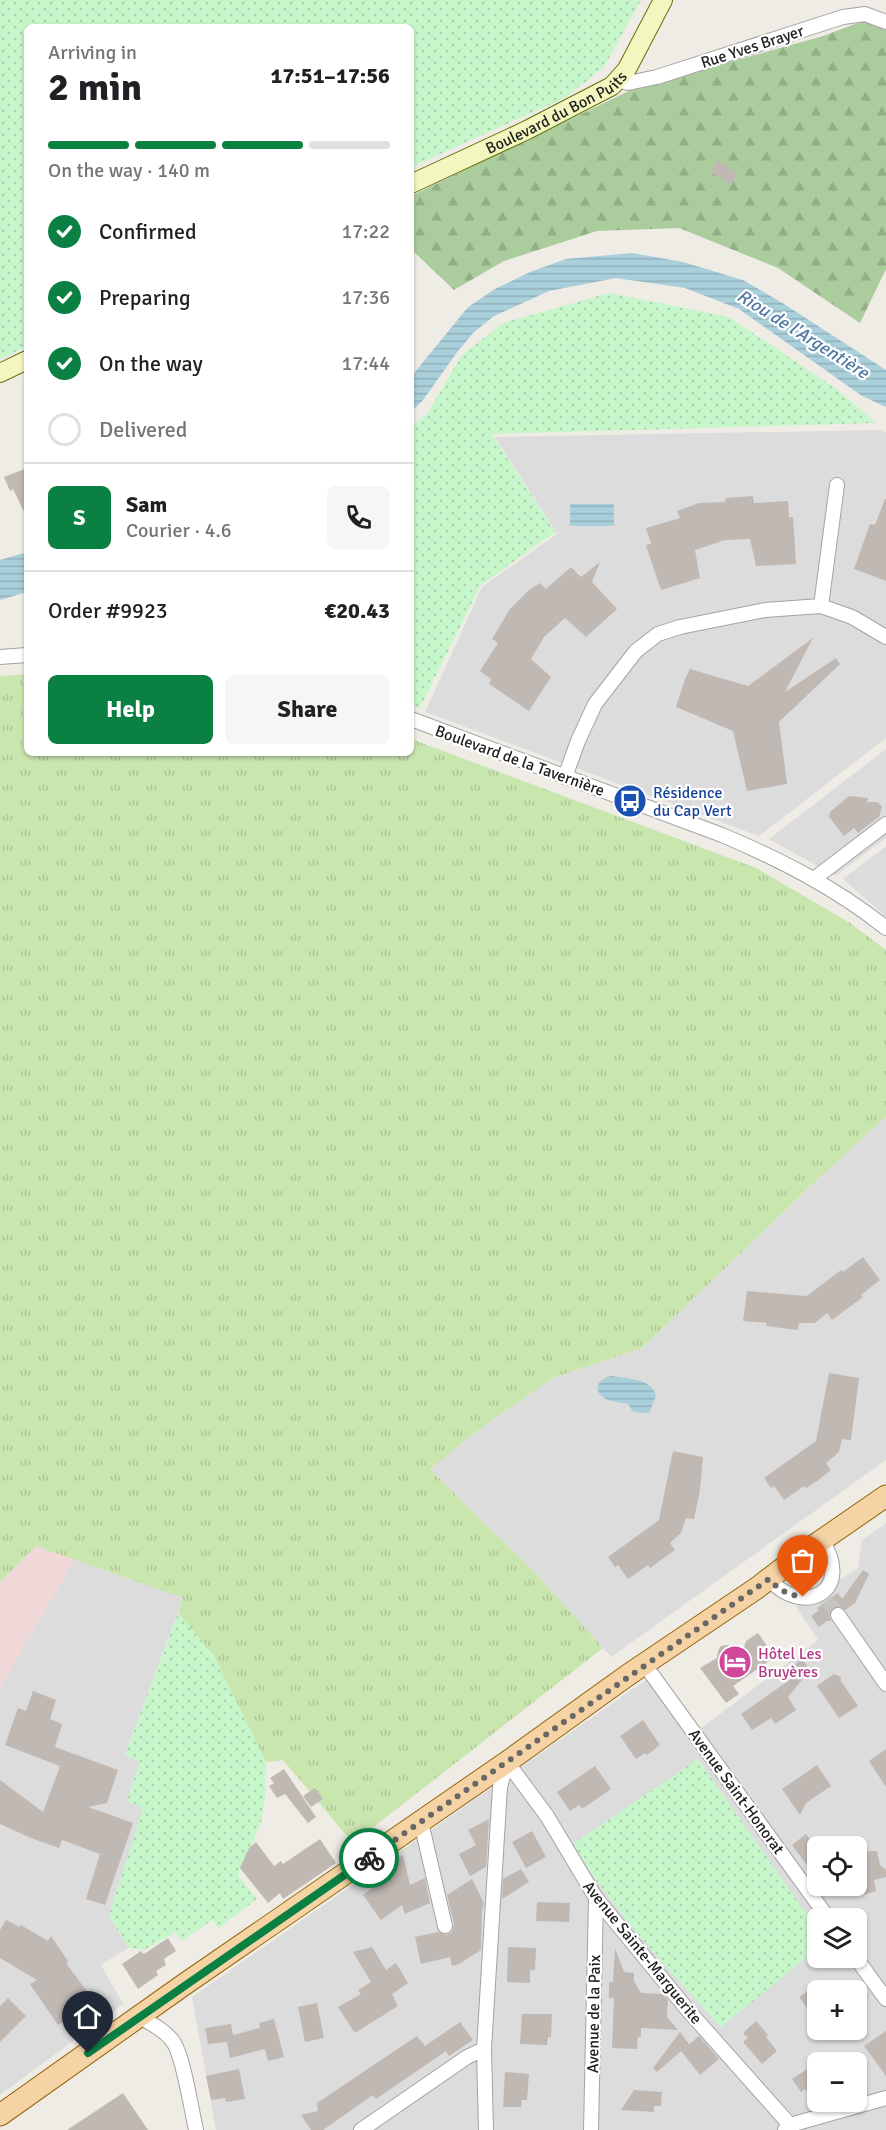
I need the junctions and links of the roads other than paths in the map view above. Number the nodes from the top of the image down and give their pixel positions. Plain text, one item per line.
1 (663, 0) edge
2 (886, 22) edge
3 (618, 80) junction
4 (414, 183) edge
5 (24, 361) edge
6 (0, 373) edge
7 (837, 484) dead end
8 (820, 606) junction
9 (886, 637) edge
10 (24, 655) edge
11 (0, 657) edge
12 (414, 720) edge
13 (566, 777) junction
14 (886, 824) edge
15 (814, 878) junction
16 (886, 928) edge
17 (886, 1496) edge
18 (822, 1540) junction
19 (769, 1579) junction
20 (838, 1615) tunnel mouth
21 (645, 1665) junction
22 (886, 1684) edge
23 (507, 1762) junction
24 (421, 1822) junction
25 (596, 1898) junction
26 (821, 1908) edge
27 (445, 1926) dead end
28 (863, 1968) edge
29 (886, 1999) edge
30 (140, 2017) junction
31 (484, 2049) junction
32 (886, 2098) edge
33 (0, 2115) edge
34 (788, 2128) edge
35 (195, 2130) edge
36 (361, 2130) edge
37 (486, 2130) edge
38 (591, 2130) edge

1 - 3 main road, Boulevard du Bon Puits
2 - 3 street, Rue Yves Brayer
3 - 4 main road, Boulevard du Bon Puits
5 - 6 main road
7 - 8 street
8 - 9 street
8 - 13 street
10 - 11 street
12 - 13 street, Boulevard de la Tavernière
13 - 15 street, Boulevard de la Tavernière
14 - 15 street
15 - 16 street, Boulevard de la Tavernière
17 - 18 main road
18 - 19 main road
18 - 19 street
19 - 21 main road
20 - 22 street
21 - 23 main road
21 - 26 street, Avenue Saint-Honorat
23 - 24 main road
23 - 25 street, Avenue Sainte-Marguerite
23 - 31 street
24 - 27 street
24 - 30 main road
25 - 34 street, Avenue Sainte-Marguerite
25 - 38 street, Avenue de la Paix
28 - 29 street
30 - 33 main road
30 - 35 street
31 - 36 street
31 - 37 street
32 - 34 street

